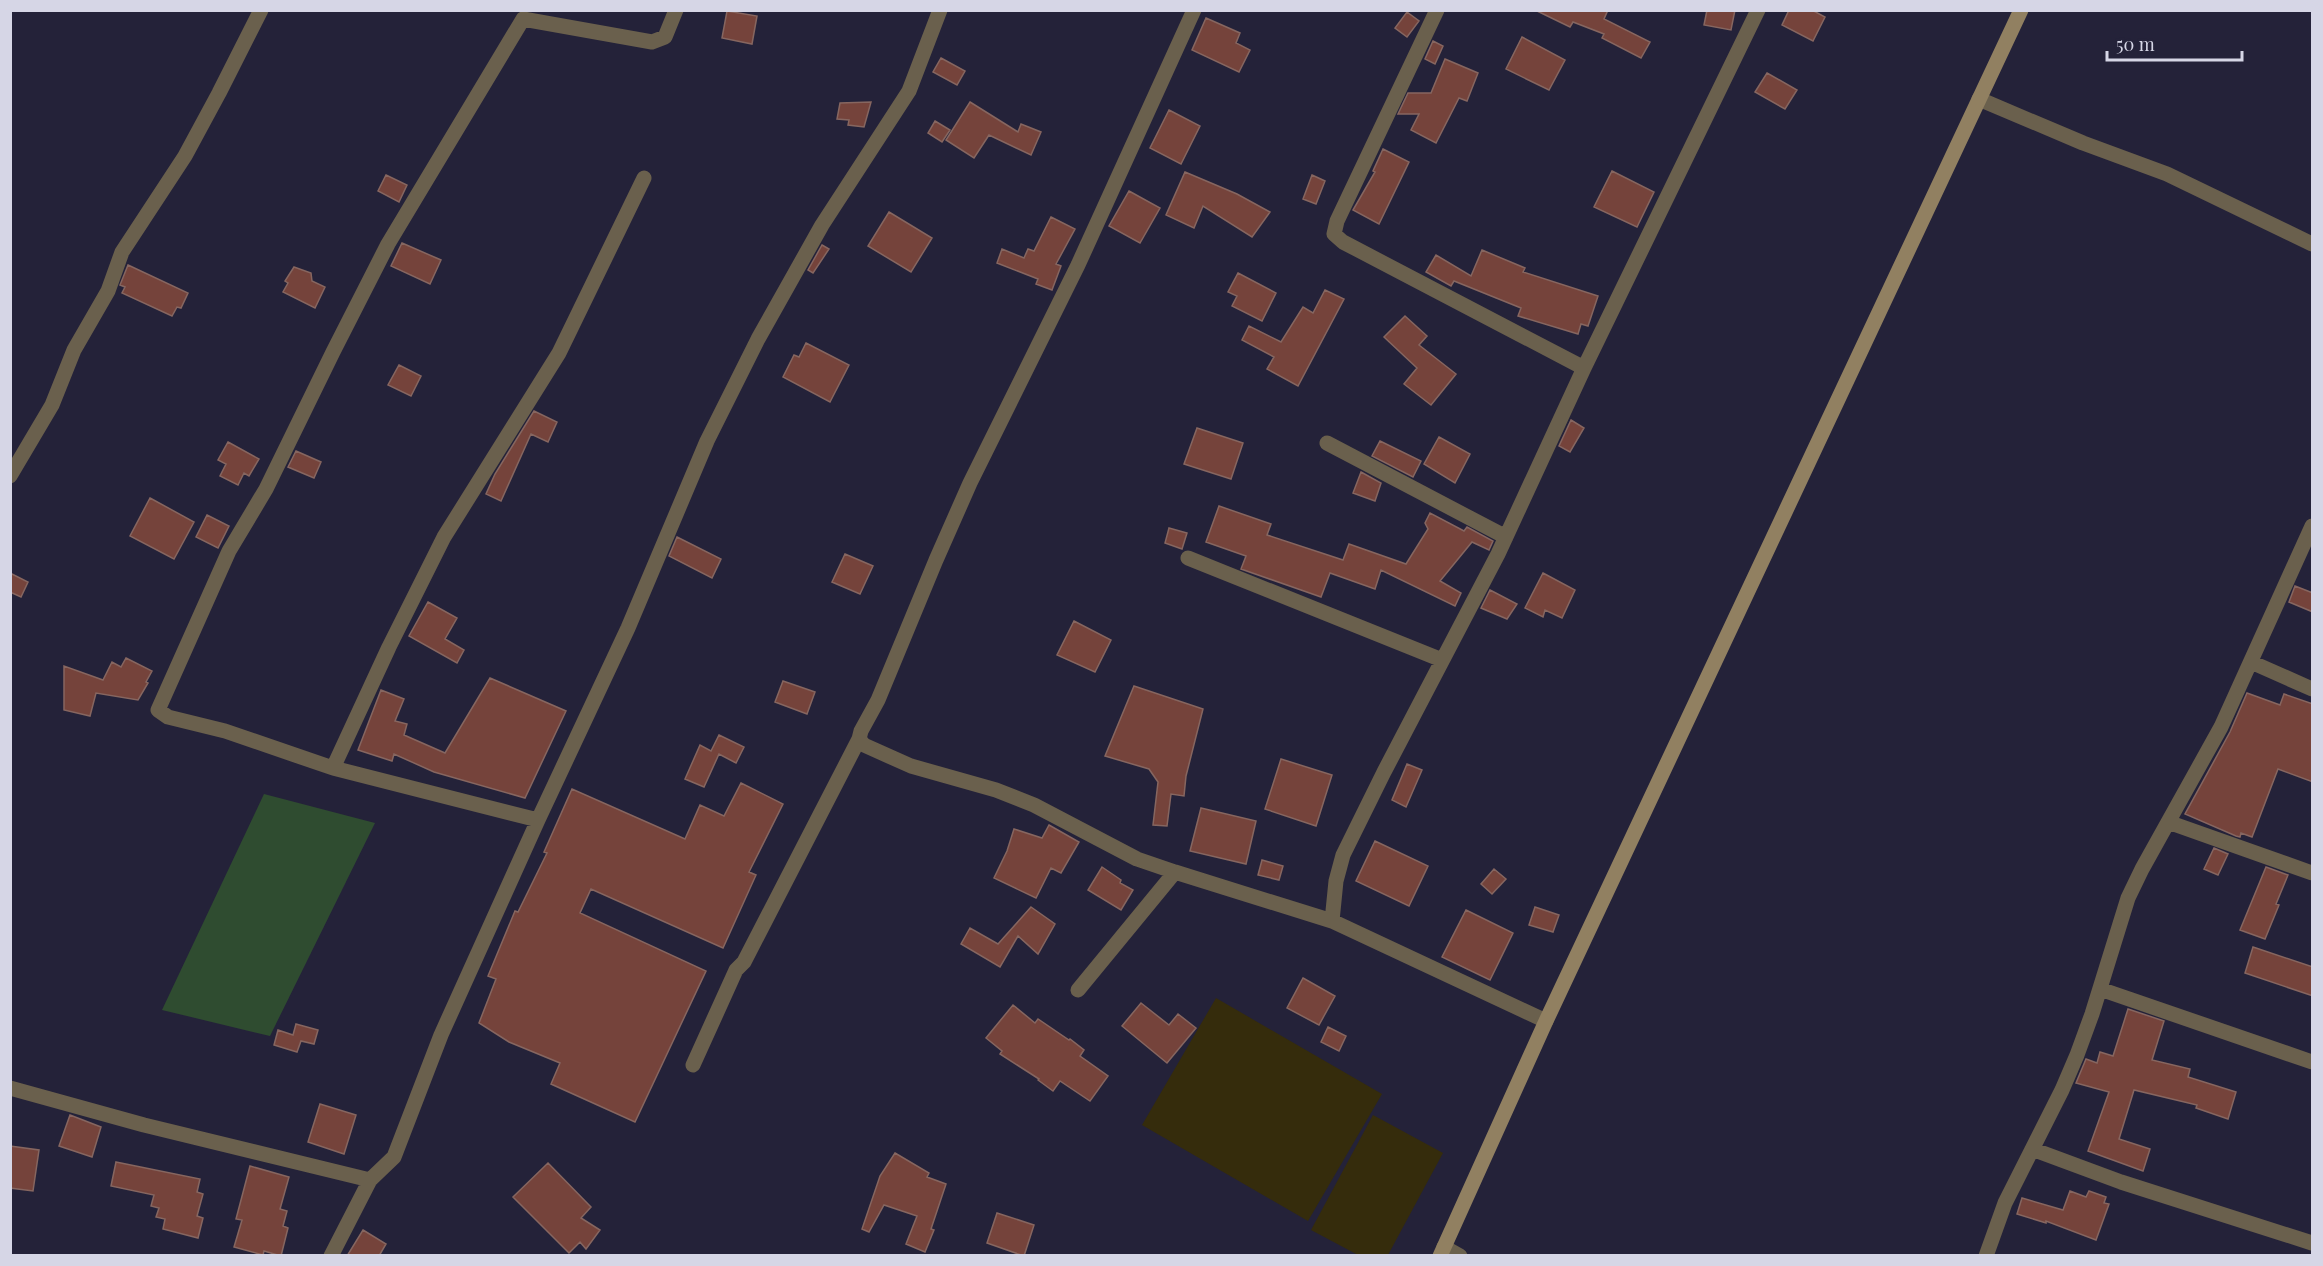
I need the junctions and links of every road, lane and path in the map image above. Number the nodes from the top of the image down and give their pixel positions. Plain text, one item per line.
1 (261, 10) edge
2 (676, 10) edge
3 (939, 10) edge
4 (1194, 10) edge
5 (1437, 10) edge
6 (1758, 10) edge
7 (2021, 10) edge
8 (1979, 99) junction
9 (644, 178) dead end
10 (2313, 244) edge
11 (1584, 368) junction
12 (1327, 443) dead end
13 (10, 476) edge
14 (2313, 526) edge
15 (1506, 537) junction
16 (1188, 558) dead end
17 (1442, 660) junction
18 (2251, 662) junction
19 (2313, 689) edge
20 (859, 739) junction
21 (333, 768) junction
22 (538, 820) junction
23 (2168, 822) junction
24 (1175, 872) junction
25 (2313, 873) edge
26 (1332, 921) junction
27 (2100, 989) junction
28 (1078, 990) dead end
29 (1546, 1021) junction
30 (2313, 1062) edge
31 (693, 1065) dead end
32 (10, 1088) edge
33 (2032, 1149) junction
34 (370, 1180) junction
35 (2313, 1243) edge
36 (1442, 1251) edge
37 (331, 1256) edge
38 (1460, 1256) edge
39 (1986, 1256) edge

1 - 13 street
2 - 21 street
3 - 22 street
4 - 20 street
5 - 11 street
6 - 11 street
7 - 8 street
8 - 10 street
8 - 29 street
9 - 21 street
11 - 15 street
12 - 15 street
14 - 18 street
15 - 17 street
16 - 17 street
17 - 26 street
18 - 19 street
18 - 23 street
20 - 24 street
20 - 31 street
21 - 22 street
22 - 34 street
23 - 25 street
23 - 27 street
24 - 26 street
24 - 28 street
26 - 29 street
27 - 30 street
27 - 33 street
29 - 36 street
32 - 34 street
33 - 35 street
33 - 39 street
34 - 37 street
36 - 38 street

